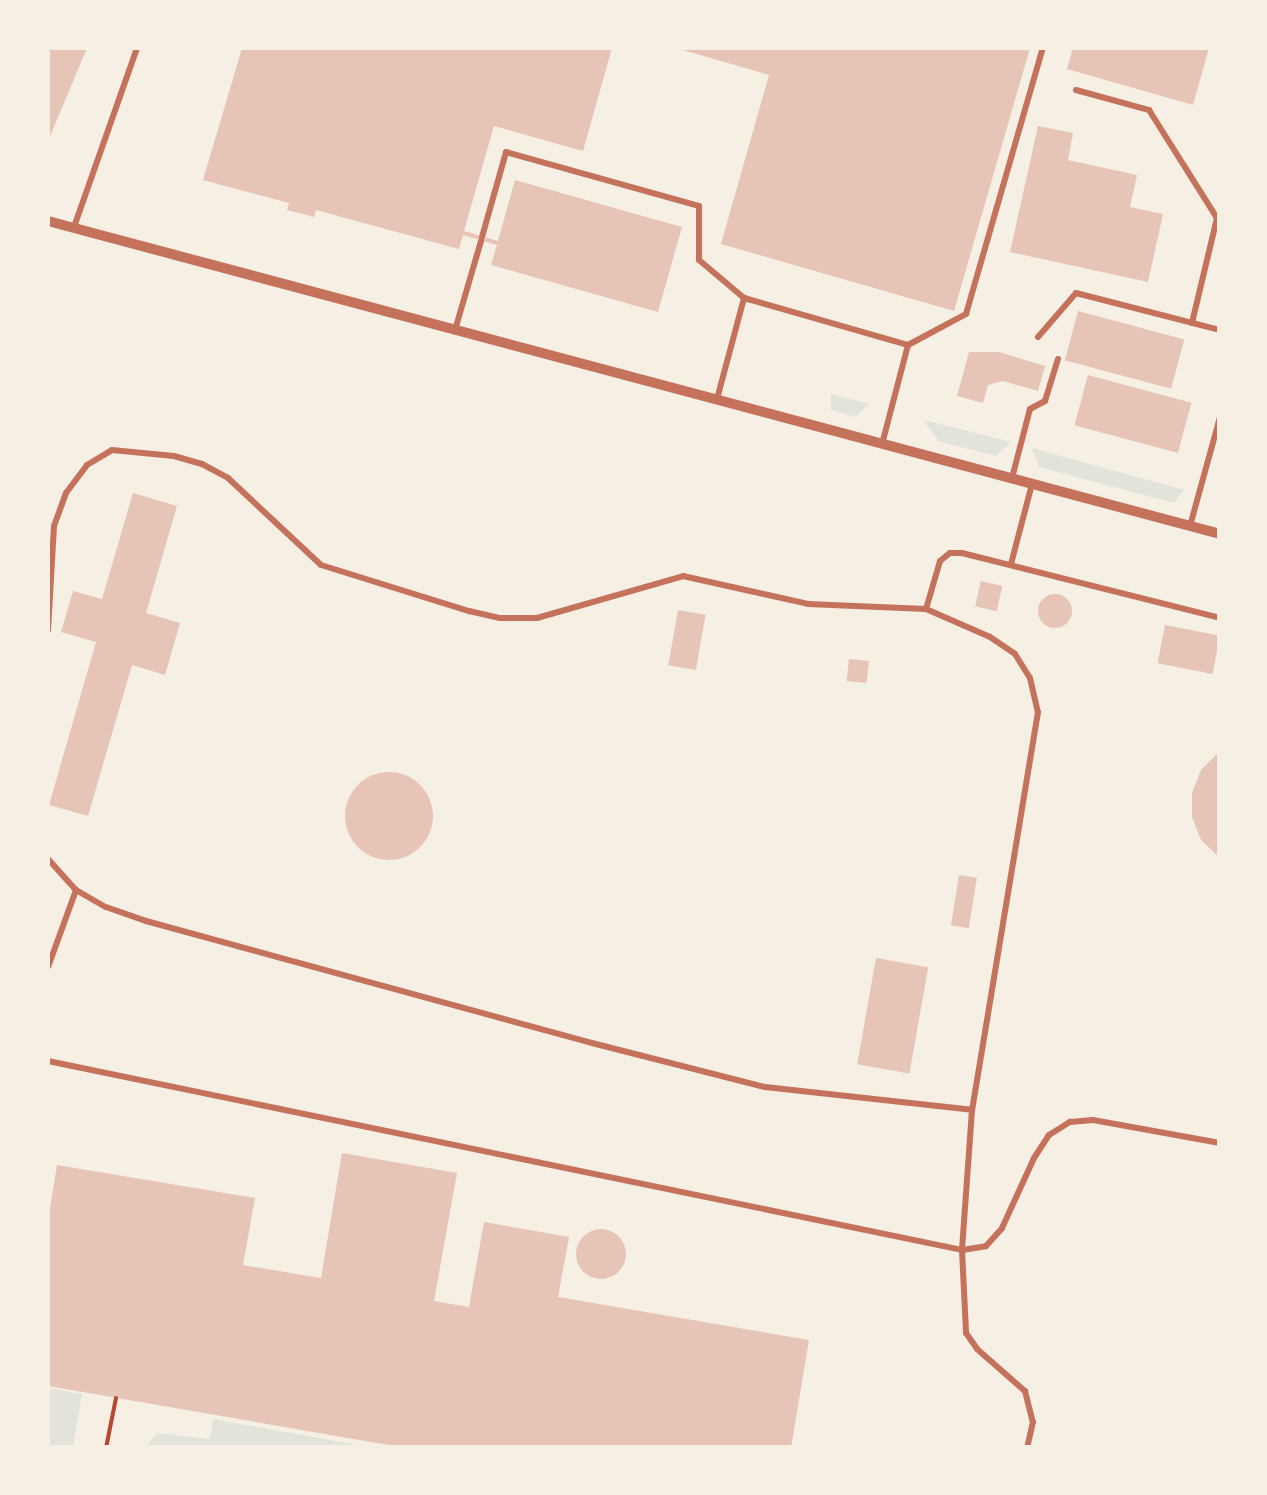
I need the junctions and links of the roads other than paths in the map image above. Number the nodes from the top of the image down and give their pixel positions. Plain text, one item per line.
1 (138, 48) edge
2 (1042, 48) edge
3 (1076, 90) dead end
4 (48, 221) edge
5 (74, 228) junction
6 (744, 298) junction
7 (1192, 323) junction
8 (455, 330) junction
9 (1220, 330) edge
10 (1038, 337) dead end
11 (908, 345) junction
12 (1058, 359) dead end
13 (716, 400) junction
14 (1220, 417) edge
15 (882, 444) junction
16 (1011, 479) junction
17 (1032, 484) junction
18 (1190, 526) junction
19 (1220, 534) edge
20 (1011, 564) junction
21 (926, 609) junction
22 (1220, 618) edge
23 (48, 630) edge
24 (48, 858) edge
25 (76, 890) junction
26 (48, 966) edge
27 (48, 1061) edge
28 (972, 1110) junction
29 (1220, 1143) edge
30 (962, 1250) junction
31 (1027, 1448) edge

1 - 5 lane
2 - 11 lane
3 - 7 lane
4 - 5 street
5 - 8 street
6 - 8 lane
6 - 11 lane
6 - 13 lane
7 - 9 lane
7 - 10 lane
8 - 13 street
11 - 15 lane
12 - 16 lane
13 - 15 street
14 - 18 lane
15 - 16 street
16 - 17 street
17 - 18 street
17 - 20 lane
18 - 19 street
20 - 21 lane
20 - 22 lane
21 - 23 lane
21 - 28 lane
24 - 25 lane
25 - 26 lane
25 - 28 lane
27 - 30 lane
28 - 30 lane
29 - 30 lane
30 - 31 lane

